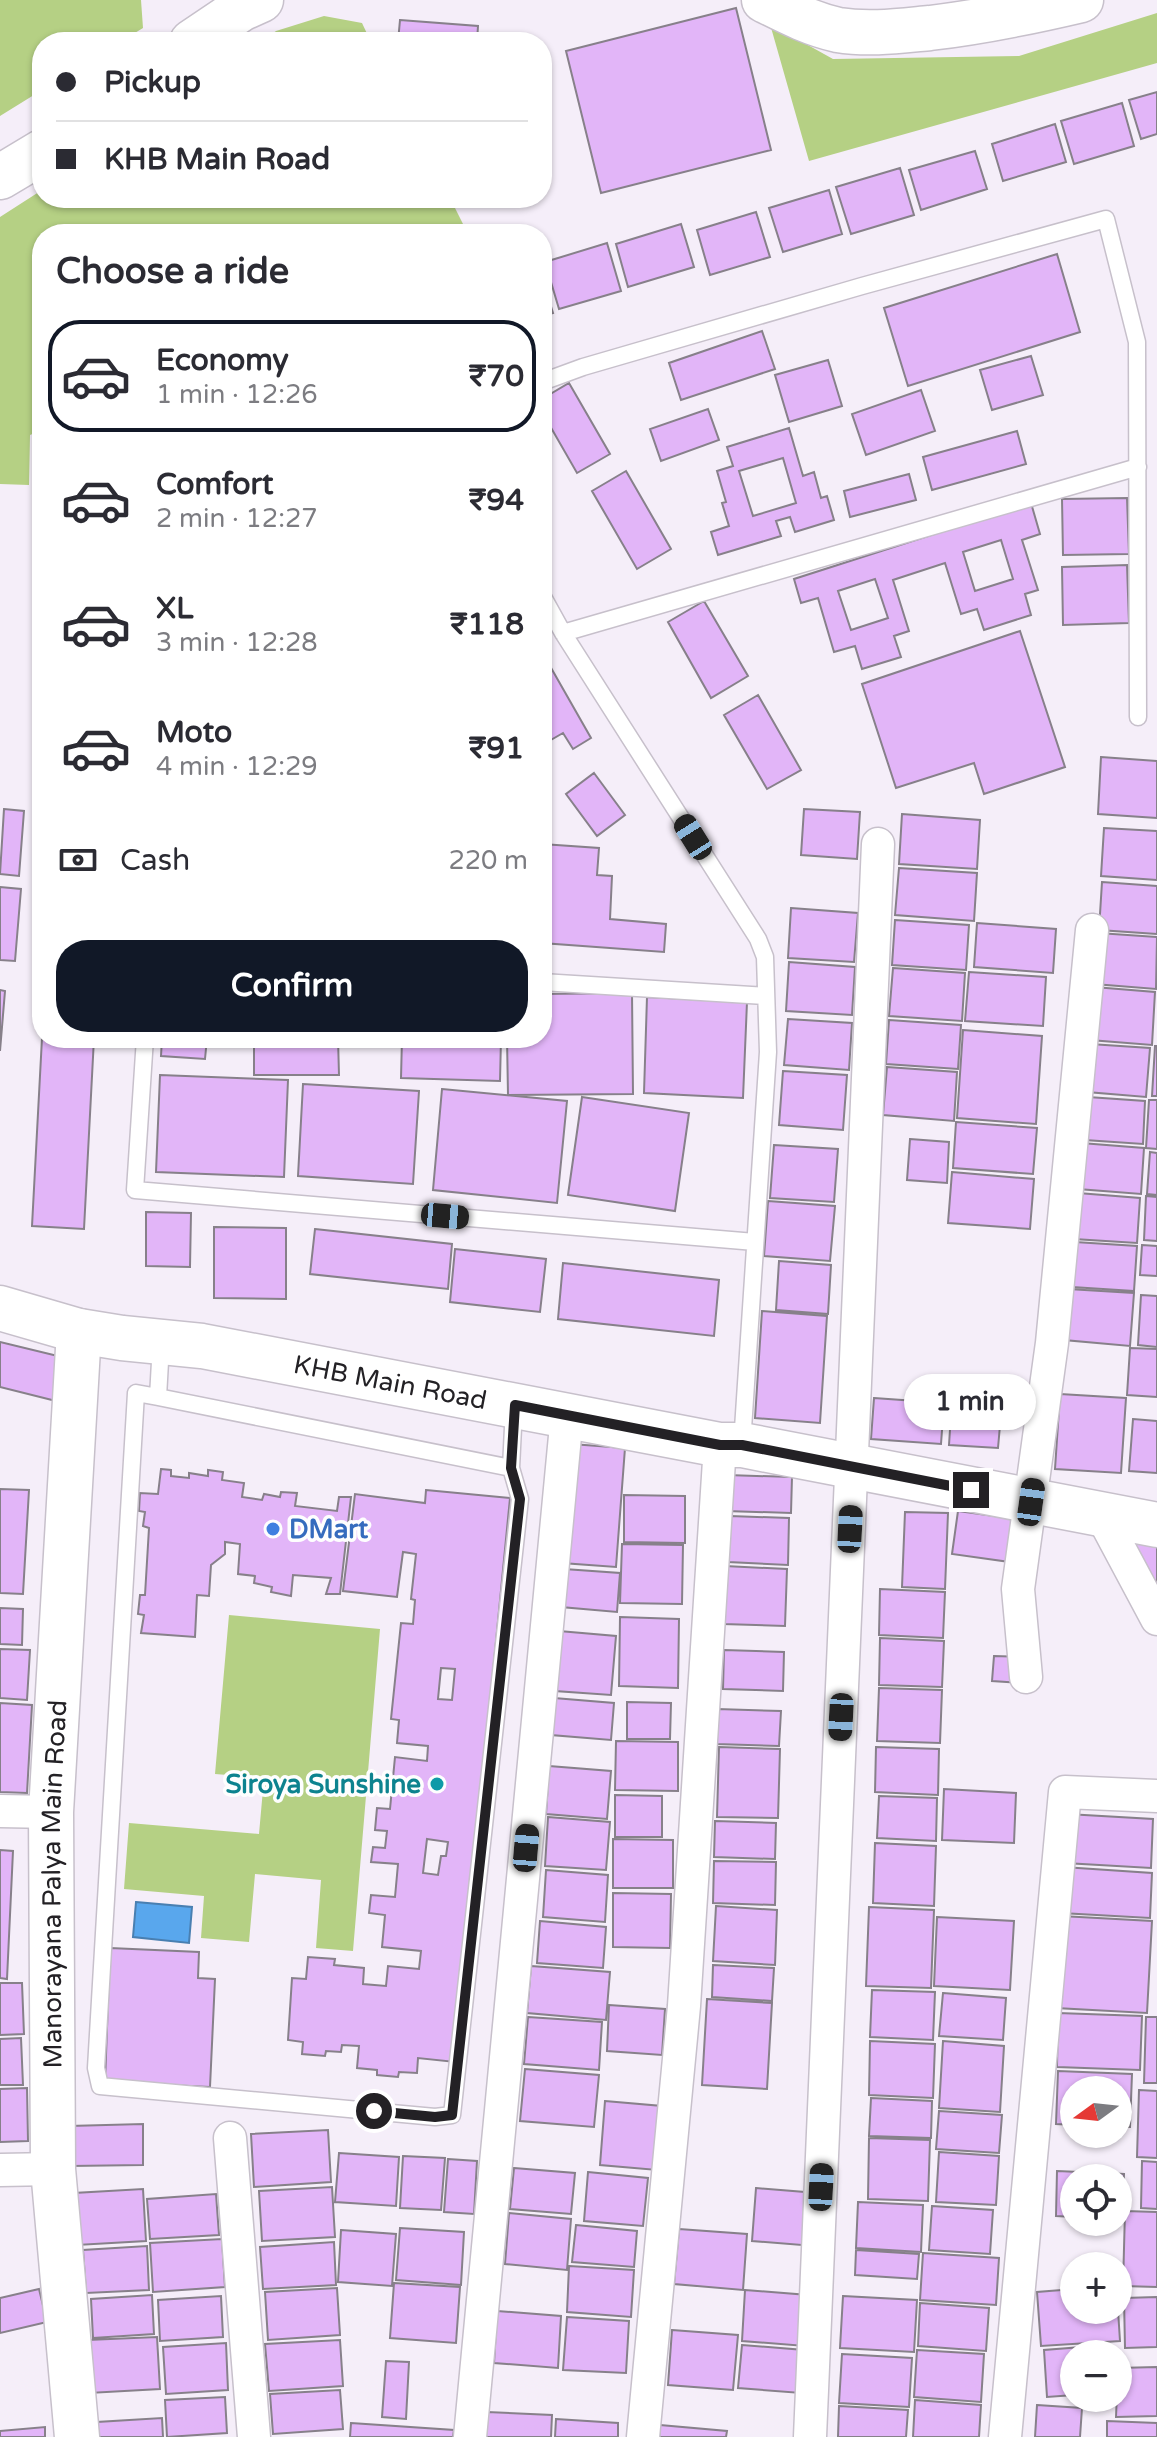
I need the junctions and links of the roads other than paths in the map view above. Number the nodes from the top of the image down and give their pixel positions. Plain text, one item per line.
1 (261, 0) edge
2 (764, 0) edge
3 (1081, 0) edge
4 (968, 12) edge
5 (207, 32) edge
6 (32, 158) edge
7 (0, 177) edge
8 (552, 378) edge
9 (1138, 467) junction
10 (552, 613) edge
11 (563, 633) junction
12 (1138, 717) dead end
13 (878, 844) dead end
14 (1092, 930) dead end
15 (552, 983) edge
16 (766, 996) junction
17 (144, 1048) edge
18 (755, 1242) junction
19 (0, 1308) edge
20 (79, 1331) junction
21 (161, 1342) junction
22 (158, 1397) junction
23 (515, 1405) junction
24 (567, 1415) junction
25 (731, 1445) junction
26 (852, 1467) junction
27 (511, 1468) junction
28 (1031, 1502) junction
29 (1102, 1516) junction
30 (1157, 1525) edge
31 (1157, 1619) edge
32 (1026, 1677) dead end
33 (1157, 1796) edge
34 (0, 1811) edge
35 (51, 1812) junction
36 (230, 2138) dead end
37 (53, 2169) junction
38 (0, 2170) edge
39 (77, 2437) edge
40 (254, 2437) edge
41 (470, 2437) edge
42 (643, 2437) edge
43 (810, 2437) edge
44 (1005, 2437) edge

1 - 5 street
2 - 4 street
3 - 4 street
6 - 7 street
8 - 9 lane
9 - 11 lane
9 - 12 lane
10 - 11 lane
11 - 16 lane
13 - 26 street
14 - 28 street
15 - 16 lane
16 - 18 lane
17 - 18 lane
18 - 25 lane
19 - 20 street, KHB Main Road
20 - 21 street, KHB Main Road
20 - 35 street, Manorayana Palya Main Road
21 - 22 lane
21 - 23 street, KHB Main Road
22 - 27 lane
22 - 27 lane
23 - 24 street, KHB Main Road
23 - 27 lane
24 - 25 street, KHB Main Road
24 - 41 street
25 - 26 street, KHB Main Road
25 - 42 street
26 - 28 street, KHB Main Road
26 - 43 street
28 - 29 street, KHB Main Road
28 - 32 street
29 - 30 street, KHB Main Road
29 - 31 street
33 - 44 street
34 - 35 street
35 - 37 street, Manorayana Palya Main Road
36 - 40 street
37 - 38 street
37 - 39 street, Manorayana Palya Main Road

